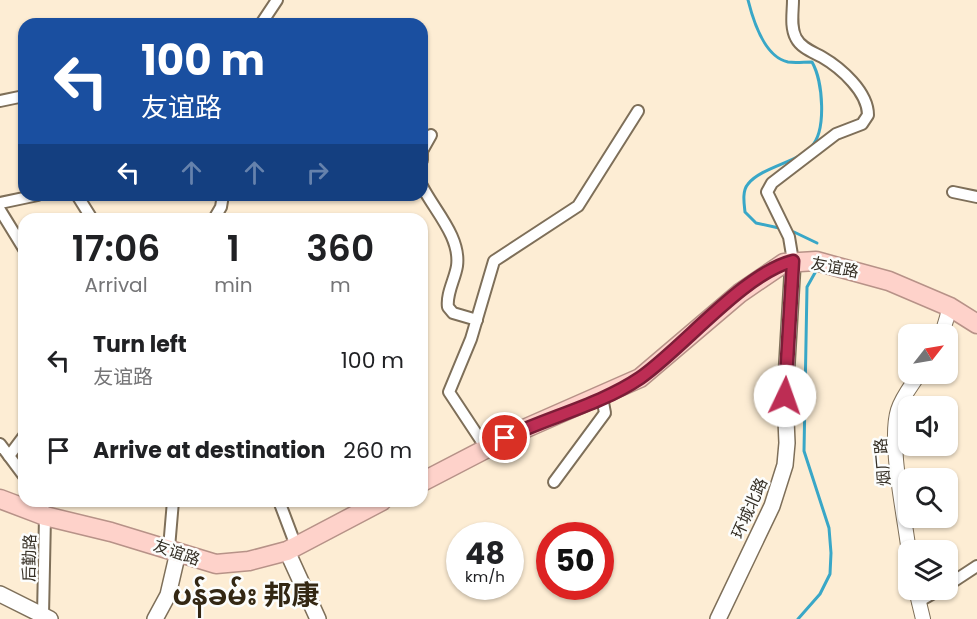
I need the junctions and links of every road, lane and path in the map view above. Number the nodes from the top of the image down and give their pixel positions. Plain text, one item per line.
1 (277, 0) edge
2 (794, 0) edge
3 (265, 18) edge
4 (18, 98) edge
5 (0, 102) edge
6 (638, 111) dead end
7 (431, 135) dead end
8 (428, 143) edge
9 (953, 192) dead end
10 (428, 196) edge
11 (977, 197) edge
12 (18, 199) edge
13 (0, 203) edge
14 (0, 210) edge
15 (18, 239) edge
16 (793, 261) junction
17 (950, 307) junction
18 (477, 320) junction
19 (945, 324) edge
20 (977, 324) edge
21 (912, 384) edge
22 (602, 396) junction
23 (0, 444) edge
24 (18, 444) edge
25 (486, 448) junction
26 (9, 456) junction
27 (18, 468) edge
28 (428, 479) edge
29 (554, 482) dead end
30 (0, 499) edge
31 (18, 503) edge
32 (173, 507) edge
33 (281, 507) edge
34 (371, 507) edge
35 (43, 509) edge
36 (907, 540) edge
37 (292, 549) junction
38 (173, 550) junction
39 (977, 566) edge
40 (958, 578) edge
41 (0, 594) edge
42 (918, 600) edge
43 (47, 617) edge
44 (156, 619) edge
45 (318, 619) edge
46 (718, 619) edge
47 (923, 619) edge

1 - 3 street
2 - 16 street
4 - 5 street
6 - 18 street
7 - 8 street
9 - 11 street
10 - 18 street
12 - 13 street
14 - 15 street
16 - 17 highway, 友谊路
16 - 22 highway, 友谊路
16 - 46 main road, 环城北路
17 - 19 street
17 - 20 highway, 友谊路
18 - 25 street
21 - 36 street, 烟厂路
22 - 25 highway, 友谊路
22 - 29 street
23 - 26 street
24 - 26 street
25 - 28 highway, 友谊路
26 - 27 street
30 - 31 highway, 友谊路
32 - 38 street
33 - 37 street
34 - 37 highway, 友谊路
35 - 38 highway, 友谊路
35 - 43 street, 后勤路
37 - 38 highway, 友谊路
37 - 45 main road
38 - 44 main road
39 - 40 street
41 - 43 main road
42 - 47 street

